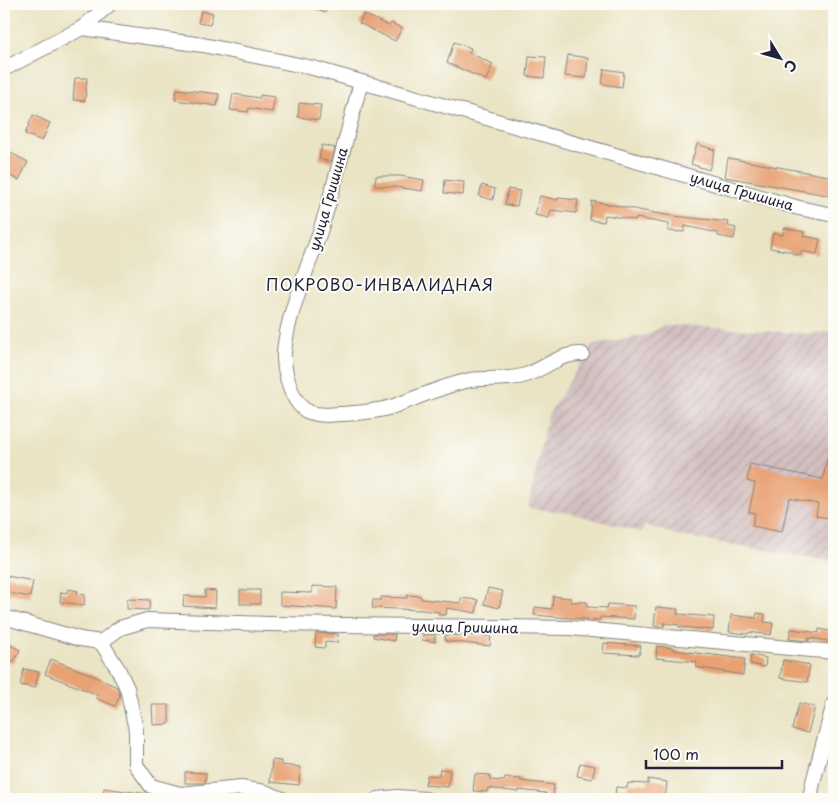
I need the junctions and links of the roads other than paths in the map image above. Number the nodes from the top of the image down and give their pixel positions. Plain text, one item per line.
1 (110, 4) edge
2 (82, 28) junction
3 (4, 69) edge
4 (361, 82) junction
5 (834, 215) edge
6 (582, 354) dead end
7 (4, 617) edge
8 (101, 642) junction
9 (834, 652) edge
10 (834, 703) edge
11 (282, 799) edge
12 (378, 799) edge
13 (426, 799) edge
14 (810, 799) edge

1 - 2 street
2 - 3 street
2 - 4 street, улица Гришина
4 - 5 street, улица Гришина
4 - 6 street, улица Гришина
7 - 8 street
8 - 9 street, улица Гришина
8 - 11 street
10 - 14 street
12 - 13 street

